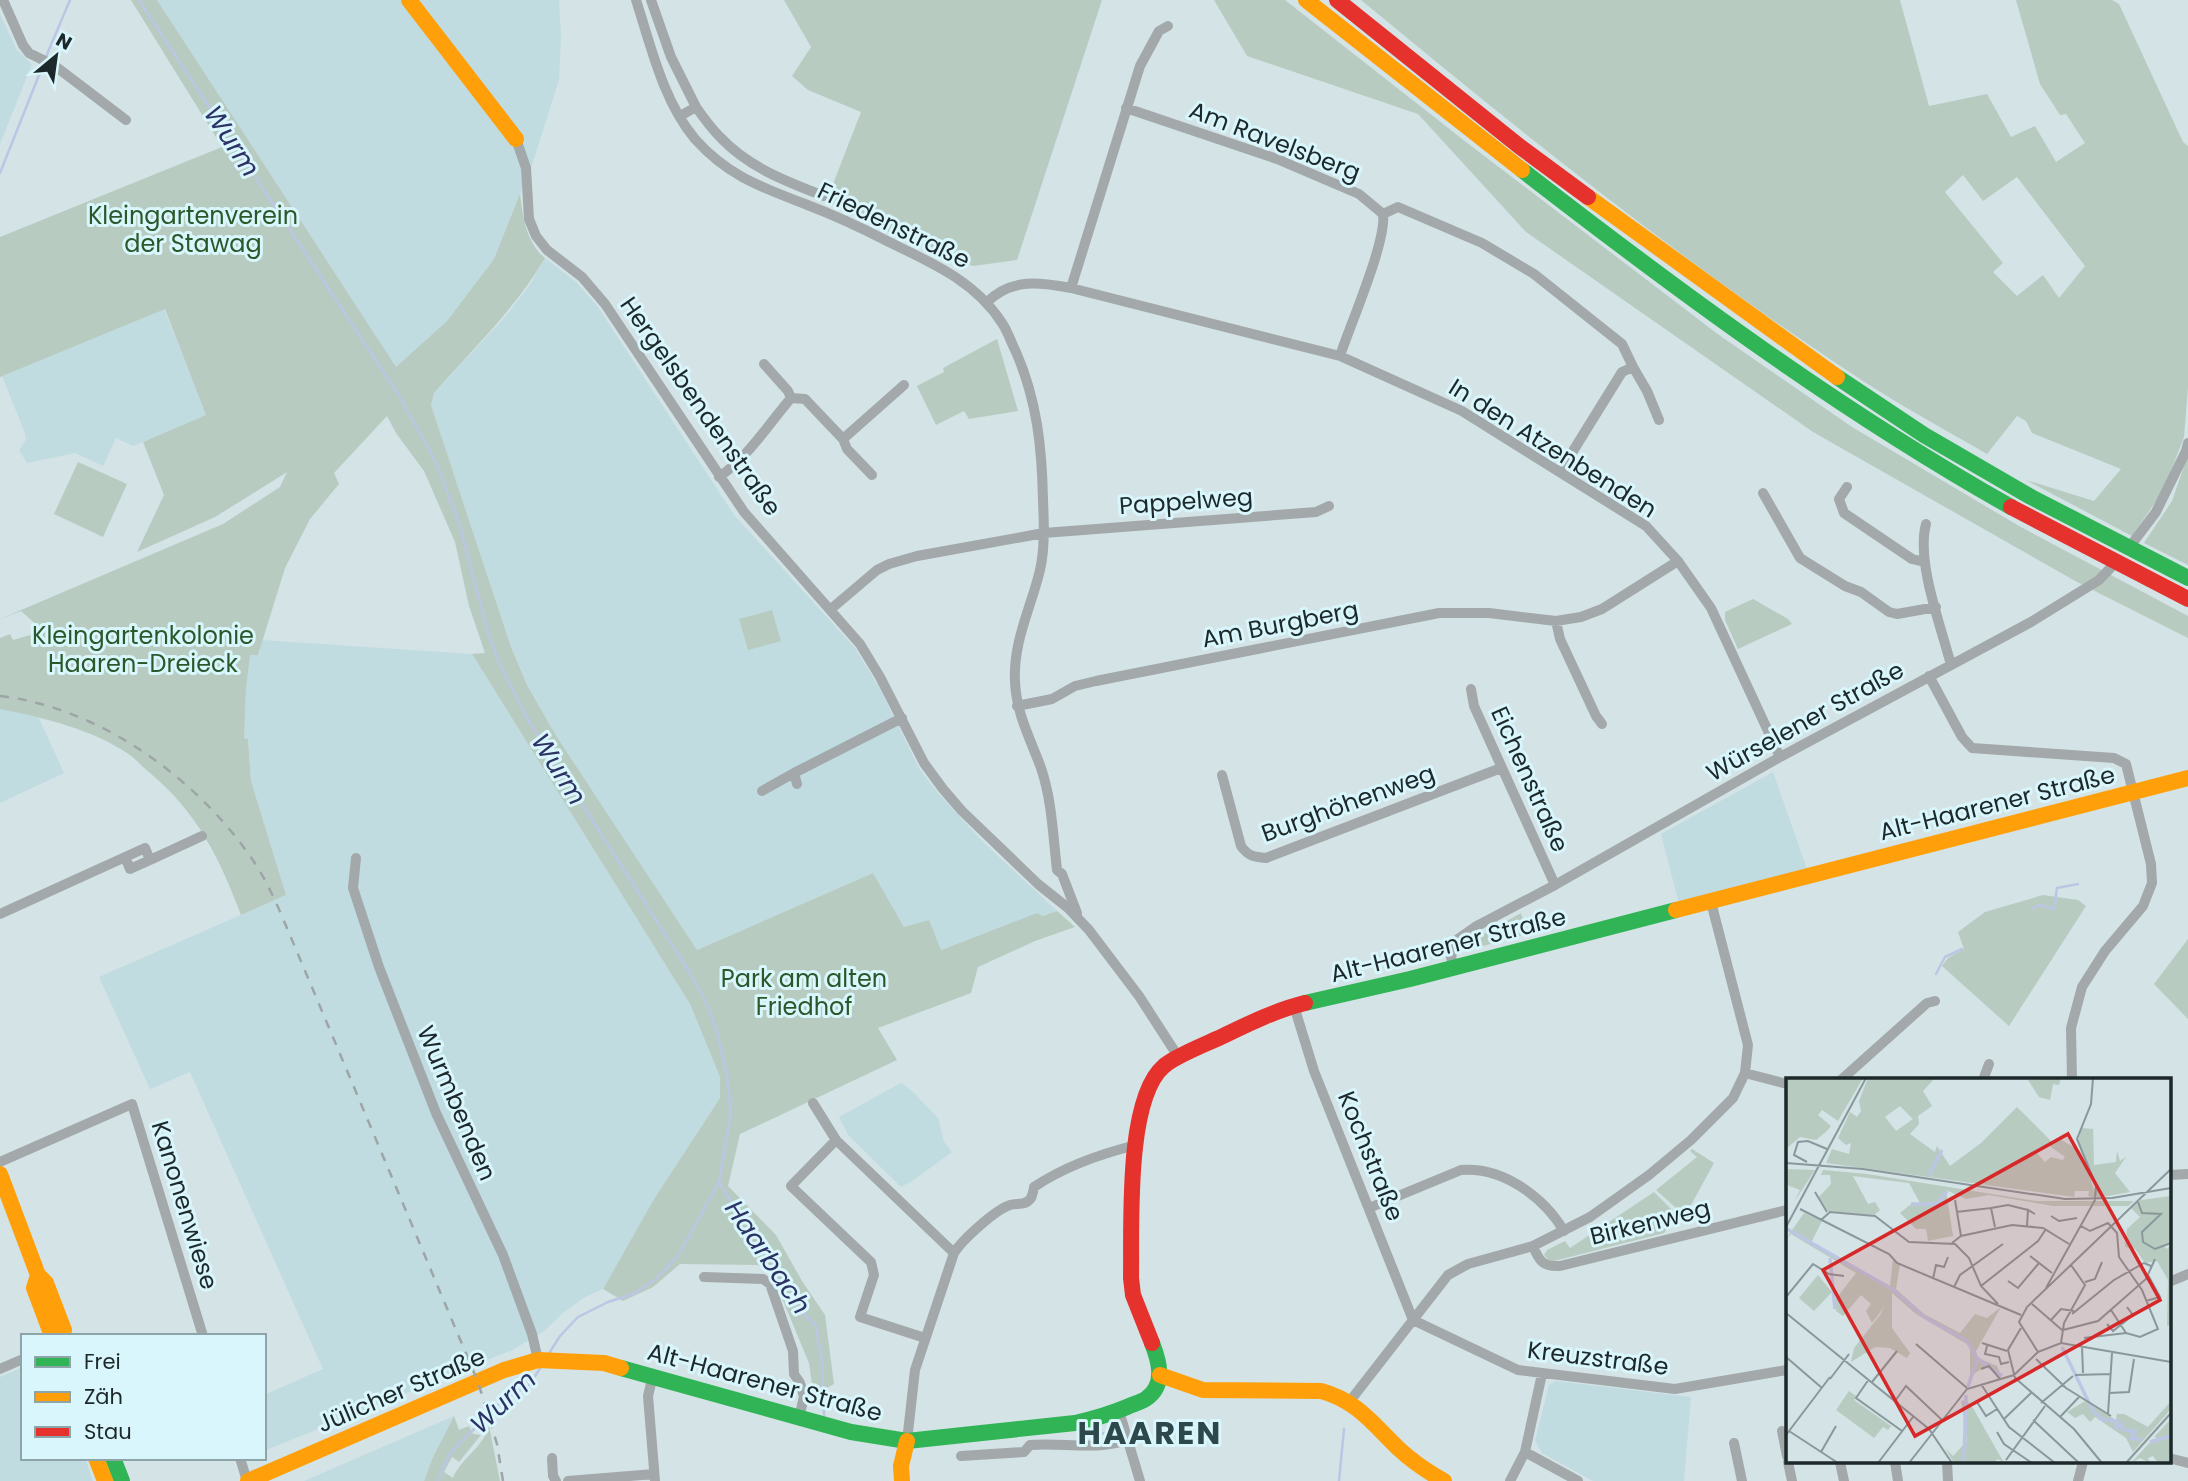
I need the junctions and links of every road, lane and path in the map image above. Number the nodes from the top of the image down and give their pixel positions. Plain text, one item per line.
1 (3, 0) edge
2 (409, 0) edge
3 (636, 0) edge
4 (651, 0) edge
5 (1306, 0) edge
6 (1337, 0) edge
7 (1168, 26) dead end
8 (695, 107) junction
9 (1126, 108) junction
10 (680, 116) junction
11 (126, 120) dead end
12 (516, 139) joint
13 (824, 196) dead end
14 (1383, 214) junction
15 (1071, 288) junction
16 (987, 302) junction
17 (1340, 356) junction
18 (764, 364) dead end
19 (1633, 366) junction
20 (904, 385) dead end
21 (791, 398) junction
22 (1659, 420) dead end
23 (843, 439) junction
24 (2188, 443) edge
25 (1560, 472) junction
26 (872, 475) dead end
27 (719, 477) junction
28 (1847, 487) dead end
29 (1763, 493) dead end
30 (1329, 506) dead end
31 (1926, 524) dead end
32 (1044, 533) junction
33 (1678, 561) junction
34 (1925, 562) junction
35 (2188, 578) edge
36 (2188, 599) edge
37 (1936, 607) junction
38 (831, 609) junction
39 (1556, 621) junction
40 (1951, 664) junction
41 (1928, 677) junction
42 (1471, 689) dead end
43 (1017, 705) junction
44 (901, 718) junction
45 (1602, 724) dead end
46 (1780, 757) junction
47 (1501, 768) junction
48 (1222, 775) dead end
49 (2188, 778) edge
50 (762, 791) dead end
51 (2133, 792) junction
52 (202, 836) dead end
53 (356, 858) dead end
54 (1057, 870) junction
55 (1038, 884) junction
56 (1555, 885) junction
57 (1710, 902) junction
58 (0, 914) edge
59 (1082, 922) junction
60 (1454, 967) junction
61 (1935, 1001) dead end
62 (1294, 1006) junction
63 (1179, 1058) junction
64 (1989, 1064) dead end
65 (1745, 1073) junction
66 (1843, 1078) edge
67 (1984, 1078) edge
68 (2072, 1078) edge
69 (1786, 1084) edge
70 (813, 1103) dead end
71 (836, 1140) junction
72 (1136, 1145) junction
73 (0, 1162) edge
74 (0, 1174) edge
75 (2188, 1174) edge
76 (2170, 1175) edge
77 (1368, 1208) junction
78 (1786, 1210) edge
79 (1564, 1231) junction
80 (1533, 1246) junction
81 (954, 1253) junction
82 (2188, 1274) edge
83 (38, 1275) junction
84 (704, 1277) dead end
85 (2170, 1282) edge
86 (1413, 1320) junction
87 (51, 1334) edge
88 (63, 1334) edge
89 (202, 1334) edge
90 (925, 1338) junction
91 (21, 1360) edge
92 (544, 1360) junction
93 (576, 1361) joint
94 (0, 1369) edge
95 (1786, 1370) edge
96 (1542, 1374) junction
97 (653, 1375) junction
98 (1160, 1375) junction
99 (1350, 1401) junction
100 (1119, 1411) junction
101 (799, 1419) junction
102 (1051, 1426) junction
103 (1782, 1431) dead end
104 (1028, 1437) junction
105 (1127, 1440) junction
106 (907, 1441) junction
107 (1053, 1443) junction
108 (1734, 1443) dead end
109 (1786, 1451) edge
110 (1525, 1452) junction
111 (961, 1456) dead end
112 (552, 1458) dead end
113 (2170, 1458) edge
114 (97, 1460) edge
115 (114, 1460) edge
116 (241, 1460) edge
117 (2188, 1463) edge
118 (2082, 1464) edge
119 (655, 1478) edge
120 (105, 1481) edge
121 (122, 1481) edge
122 (248, 1481) edge
123 (556, 1481) edge
124 (568, 1481) edge
125 (902, 1481) edge
126 (1140, 1481) edge
127 (1444, 1481) edge
128 (1510, 1481) edge
129 (1578, 1481) edge
130 (1742, 1481) edge
131 (2078, 1481) edge

1 - 11 street
2 - 12 main road
3 - 10 street, Friedenstraße
4 - 8 street, Friedenstraße
5 - 36 main road
6 - 35 main road
7 - 9 street
8 - 10 street
8 - 13 street, Friedenstraße
9 - 14 street, Am Ravelsberg
9 - 15 street
10 - 16 street, Friedenstraße
12 - 27 street, Hergelsbendenstraße
14 - 17 street
14 - 19 street
15 - 16 street, In den Atzenbenden
15 - 17 street, In den Atzenbenden
16 - 32 street, Friedenstraße
17 - 25 street, In den Atzenbenden
18 - 21 street
19 - 22 street
19 - 25 street
20 - 23 street
21 - 23 street
21 - 27 street
23 - 26 street
24 - 40 street, Würselener Straße
25 - 33 street, In den Atzenbenden
27 - 38 street, Hergelsbendenstraße
28 - 34 street
29 - 37 street
30 - 32 street, Pappelweg
31 - 34 street
32 - 38 street, Pappelweg
32 - 43 street, Friedenstraße
33 - 39 street, Am Burgberg
33 - 46 street, In den Atzenbenden
34 - 37 street
37 - 40 street
38 - 44 street, Hergelsbendenstraße
39 - 43 street, Am Burgberg
39 - 45 street
40 - 41 street, Würselener Straße
41 - 46 street, Würselener Straße
41 - 51 street
42 - 47 street, Eichenstraße
43 - 54 street, Friedenstraße
44 - 50 street
44 - 55 street, Hergelsbendenstraße
46 - 56 street, Würselener Straße
47 - 48 street, Burghöhenweg
47 - 56 street, Eichenstraße
49 - 51 main road, Alt-Haarener Straße
51 - 57 main road, Alt-Haarener Straße
51 - 68 street
52 - 58 street
53 - 92 street, Wurmbenden
54 - 55 street
54 - 59 street, Friedenstraße
55 - 59 street, Friedenstraße
56 - 60 street, Würselener Straße
57 - 60 main road, Alt-Haarener Straße
57 - 65 street
59 - 63 street, Friedenstraße
60 - 62 main road, Alt-Haarener Straße
61 - 66 street
62 - 63 main road, Alt-Haarener Straße
62 - 77 street, Kochstraße
63 - 72 main road, Alt-Haarener Straße
64 - 67 street
65 - 69 street
65 - 79 street
70 - 71 street
71 - 81 street
71 - 90 street
72 - 81 street
72 - 98 main road, Alt-Haarener Straße
73 - 89 street, Kanonenwiese
74 - 83 main road
75 - 76 street
77 - 79 street
77 - 86 street, Kochstraße
78 - 80 street, Birkenweg
79 - 80 street
80 - 86 street
81 - 90 street
82 - 85 street
83 - 87 main road
83 - 88 main road
84 - 101 street
86 - 96 street, Kreuzstraße
86 - 99 street
90 - 106 street
91 - 94 street
92 - 93 main road, Jülicher Straße
92 - 122 main road, Jülicher Straße
93 - 97 main road, Alt-Haarener Straße
95 - 96 street, Kreuzstraße
96 - 110 street
97 - 101 main road, Alt-Haarener Straße
97 - 119 street
98 - 99 main road
98 - 100 main road, Alt-Haarener Straße
99 - 127 main road
100 - 102 main road, Alt-Haarener Straße
100 - 105 street
101 - 106 main road, Alt-Haarener Straße
102 - 104 main road, Alt-Haarener Straße
102 - 107 street
103 - 109 street
104 - 106 main road, Alt-Haarener Straße
104 - 107 street, Alt-Haarener Straße
104 - 111 street, Alt-Haarener Straße
105 - 107 street, Alt-Haarener Straße
105 - 126 street
106 - 125 main road
108 - 130 street
110 - 128 street
110 - 129 street
112 - 123 street
113 - 117 street
114 - 120 main road
115 - 121 main road
116 - 122 street
118 - 131 street
119 - 124 street

